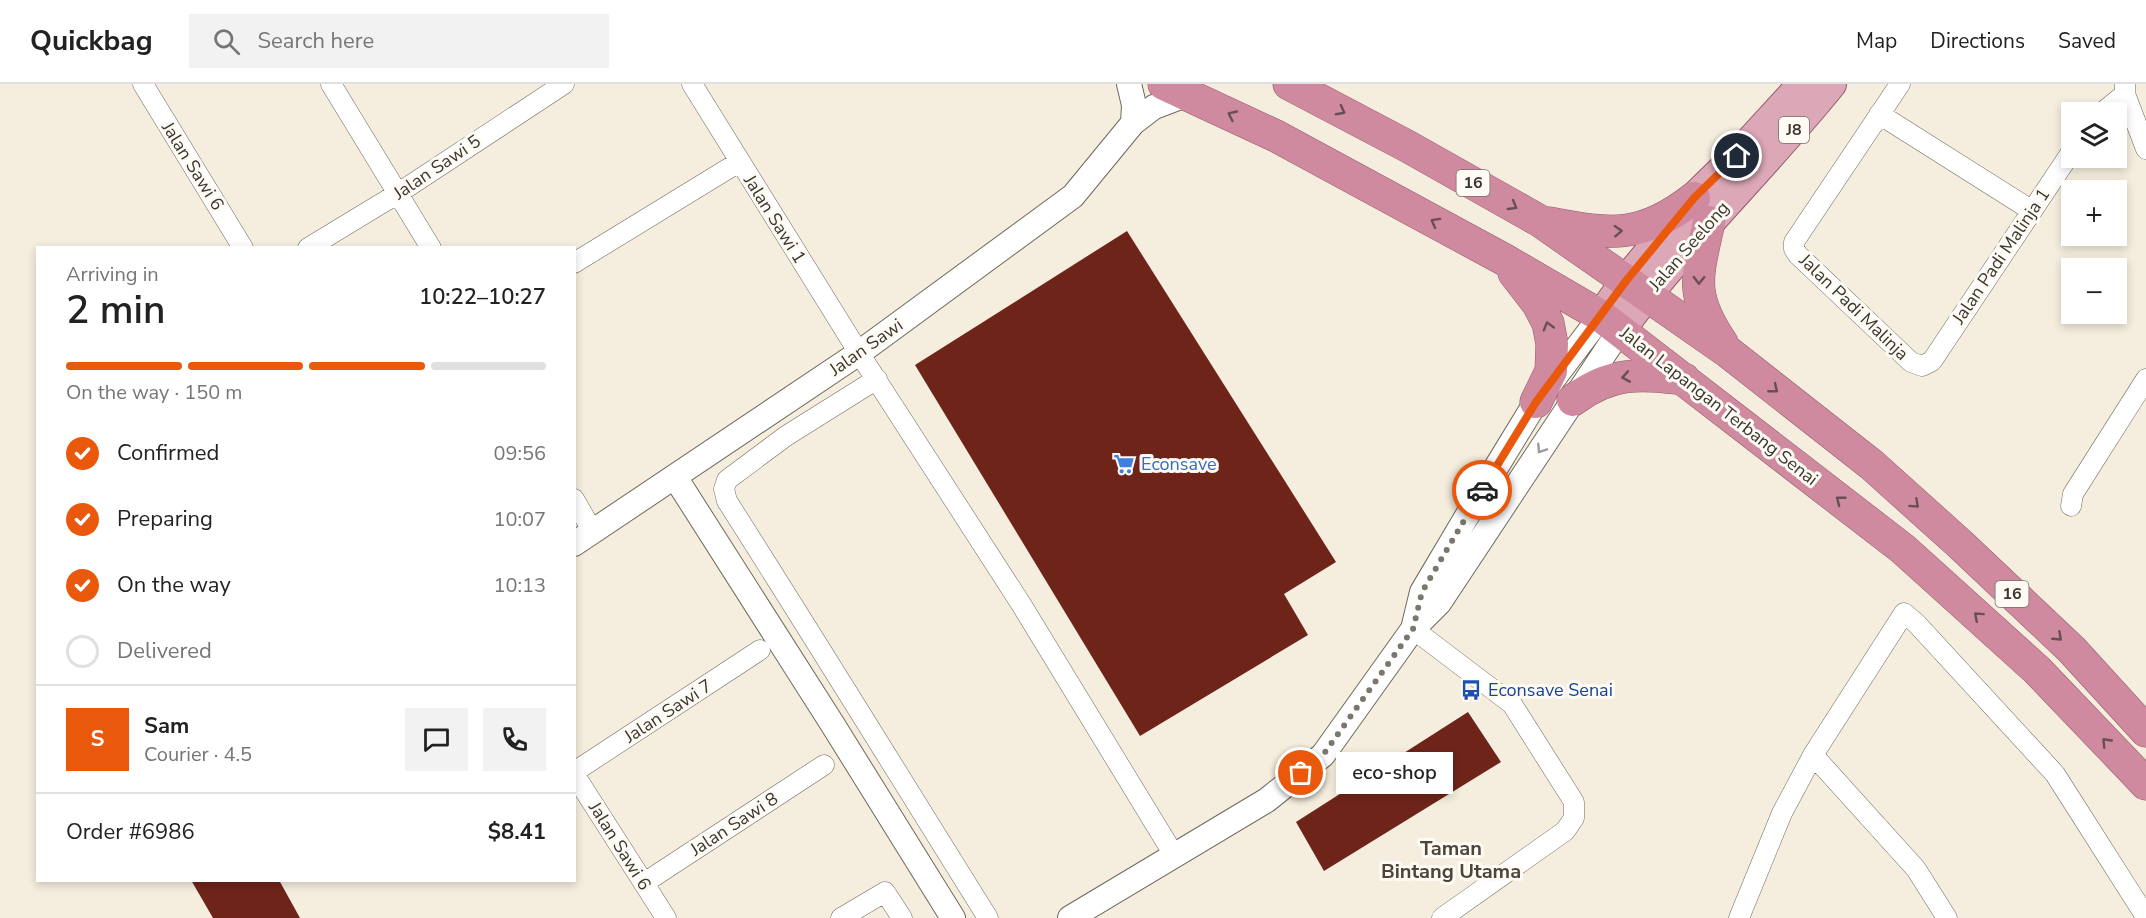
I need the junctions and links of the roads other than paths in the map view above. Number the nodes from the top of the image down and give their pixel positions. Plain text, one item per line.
1 (143, 84) edge
2 (331, 84) edge
3 (564, 84) edge
4 (692, 84) edge
5 (1129, 84) edge
6 (1289, 84) edge
7 (1803, 84) edge
8 (1832, 84) edge
9 (1900, 84) edge
10 (1176, 89) edge
11 (2125, 89) edge
12 (2113, 102) edge
13 (1879, 114) junction
14 (1134, 123) junction
15 (2146, 149) edge
16 (739, 162) junction
17 (2061, 167) edge
18 (397, 194) junction
19 (1701, 210) junction
20 (2031, 210) junction
21 (1540, 221) junction
22 (242, 246) edge
23 (311, 246) edge
24 (430, 246) edge
25 (1505, 260) junction
26 (576, 262) edge
27 (1636, 288) junction
28 (1611, 323) junction
29 (1728, 352) junction
30 (859, 353) junction
31 (1932, 361) joint
32 (877, 379) junction
33 (1684, 379) junction
34 (2146, 379) edge
35 (1573, 400) junction
36 (1536, 402) junction
37 (675, 477) junction
38 (2071, 506) dead end
39 (576, 507) edge
40 (584, 538) edge
41 (1413, 629) junction
42 (760, 650) dead end
43 (2146, 731) edge
44 (1813, 755) junction
45 (824, 765) dead end
46 (576, 772) edge
47 (576, 776) edge
48 (2146, 784) edge
49 (1174, 855) junction
50 (644, 883) junction
51 (2146, 917) edge
52 (666, 918) edge
53 (841, 918) edge
54 (902, 918) edge
55 (953, 918) edge
56 (988, 918) edge
57 (1070, 918) edge
58 (1442, 918) edge
59 (1739, 918) edge
60 (1947, 918) edge

1 - 22 street, Jalan Sawi 6
2 - 18 street
3 - 18 street, Jalan Sawi 5
4 - 16 street, Jalan Sawi 1
5 - 14 street
6 -> 21 highway, 16
7 - 19 main road, Jalan Seelong / J8
8 - 19 main road, Jalan Seelong / J8
9 - 13 street, Jalan Padi Malinja
10 - 14 street, Jalan Sawi
25 -> 10 highway, Jalan Lapangan Terbang Senai / 16
11 - 12 street
11 - 15 street
13 - 20 street
13 - 31 street, Jalan Padi Malinja
14 - 30 street, Jalan Sawi
16 - 26 street
16 - 30 street, Jalan Sawi 1
17 - 20 street, Jalan Padi Malinja 1
18 - 23 street, Jalan Sawi 5
18 - 24 street
21 -> 19 highway
19 - 27 main road, Jalan Seelong / J8
19 -> 29 highway
20 - 31 street, Jalan Padi Malinja 1
21 - 27 highway, 16
25 - 28 highway, Jalan Lapangan Terbang Senai / 16
36 -> 25 highway
27 - 28 main road, Jalan Seelong / J8
27 - 29 highway, 16
28 - 33 highway, Jalan Lapangan Terbang Senai / 16
28 - 35 street
28 - 36 street
29 -> 43 highway, 16
30 - 32 street, Jalan Sawi 1
30 - 37 street, Jalan Sawi
32 - 49 street, Jalan Sawi 1
32 - 56 street
33 -> 35 highway
48 -> 33 highway, Jalan Lapangan Terbang Senai / 16
34 - 38 street
35 -> 41 street
36 - 41 street
37 - 40 street, Jalan Sawi
37 - 55 street
39 - 40 street
41 - 49 street
41 - 58 street
42 - 46 street, Jalan Sawi 7
44 - 51 street
44 - 59 street
44 - 60 street
45 - 50 street, Jalan Sawi 8
47 - 50 street, Jalan Sawi 6
49 - 57 street
50 - 52 street, Jalan Sawi 6
53 - 54 street

